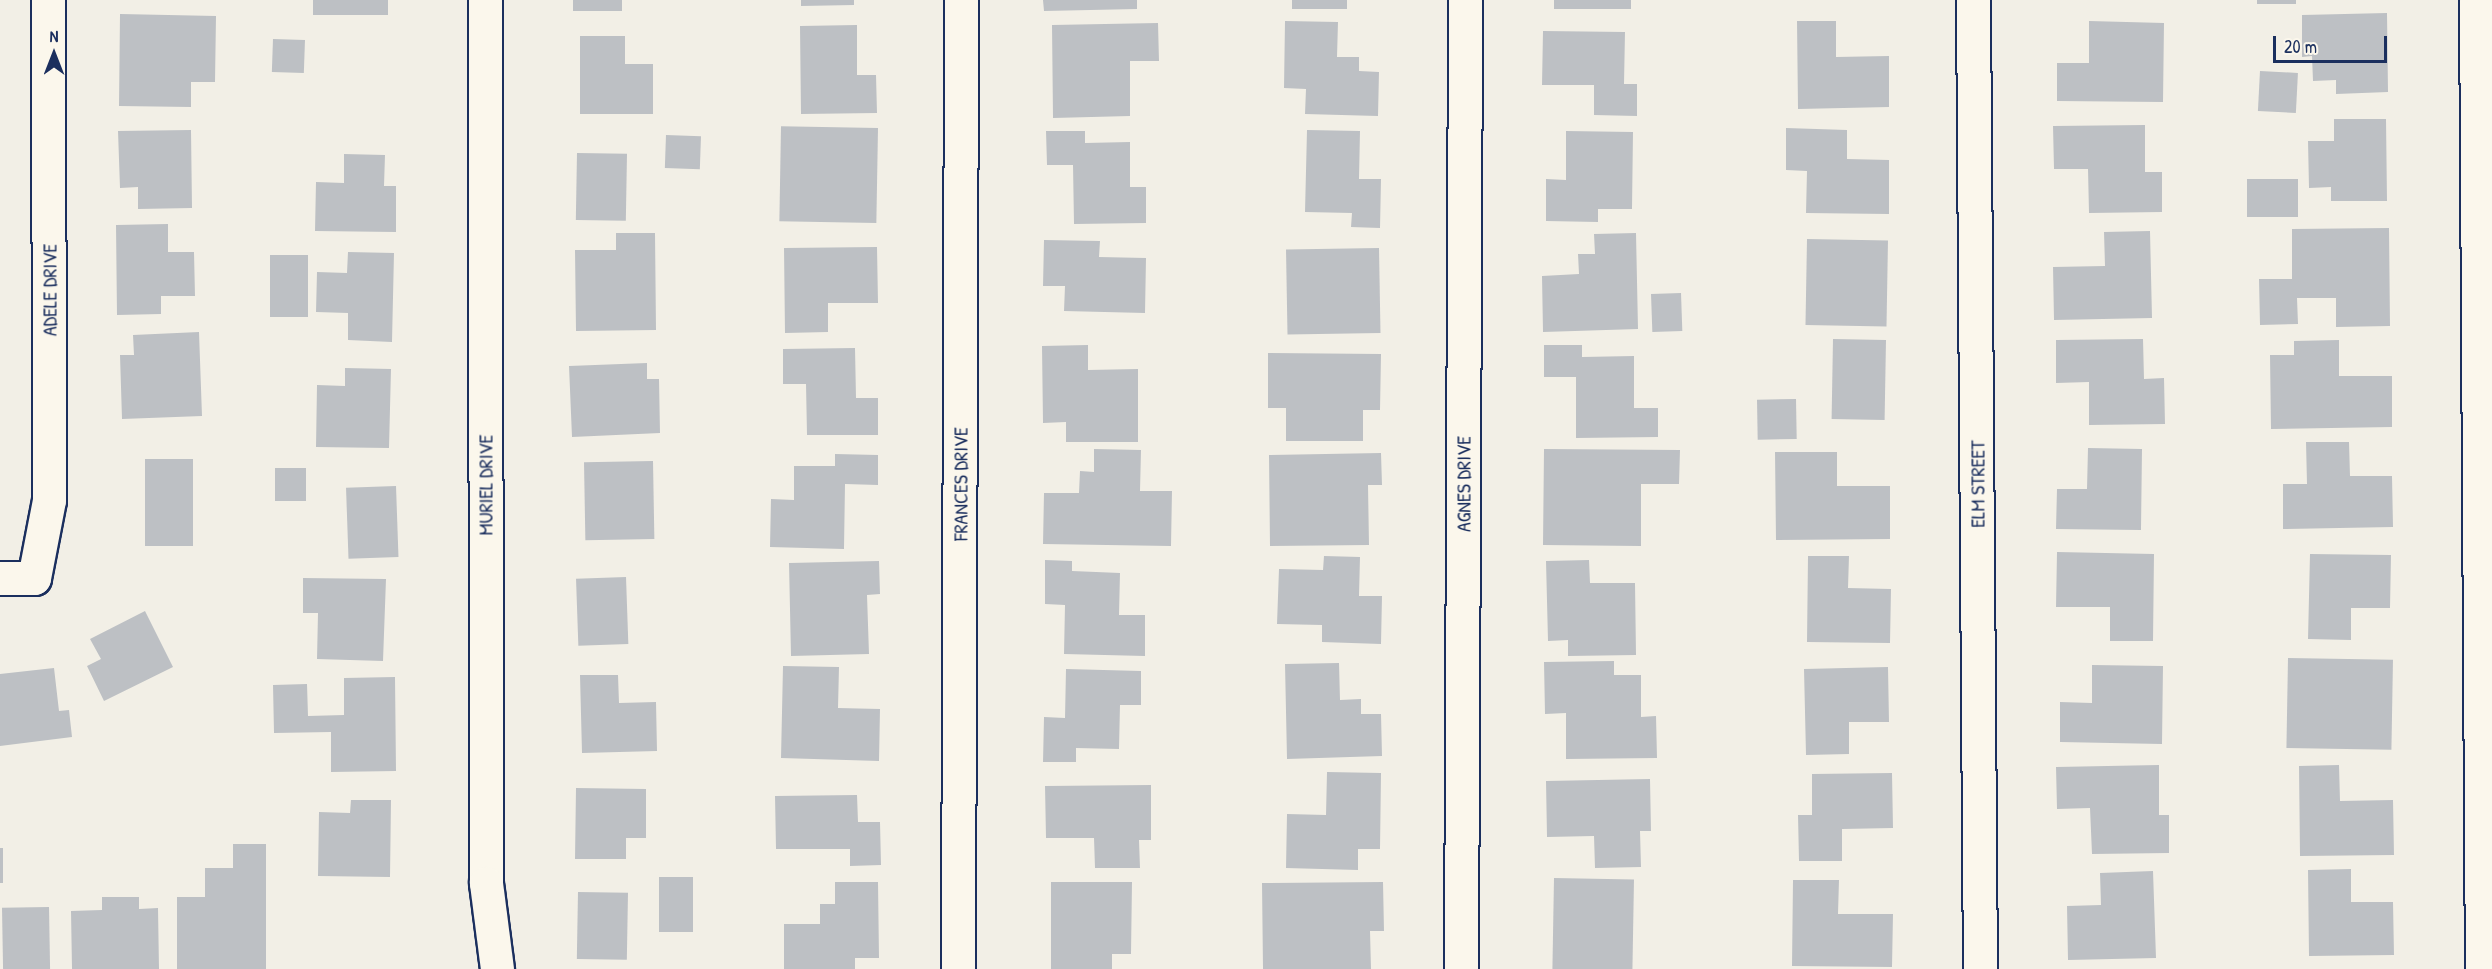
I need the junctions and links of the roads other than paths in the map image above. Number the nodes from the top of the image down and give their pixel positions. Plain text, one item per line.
1 (48, 0) edge
2 (485, 0) edge
3 (961, 0) edge
4 (1465, 0) edge
5 (1973, 0) edge
6 (2476, 0) edge
7 (0, 578) edge
8 (497, 969) edge
9 (958, 969) edge
10 (1461, 969) edge
11 (1980, 969) edge
12 (2482, 969) edge

1 - 7 street, ADELE DRIVE
2 - 8 street, MURIEL DRIVE
3 - 9 street, FRANCES DRIVE
4 - 10 street, AGNES DRIVE
5 - 11 street, ELM STREET
6 - 12 street

